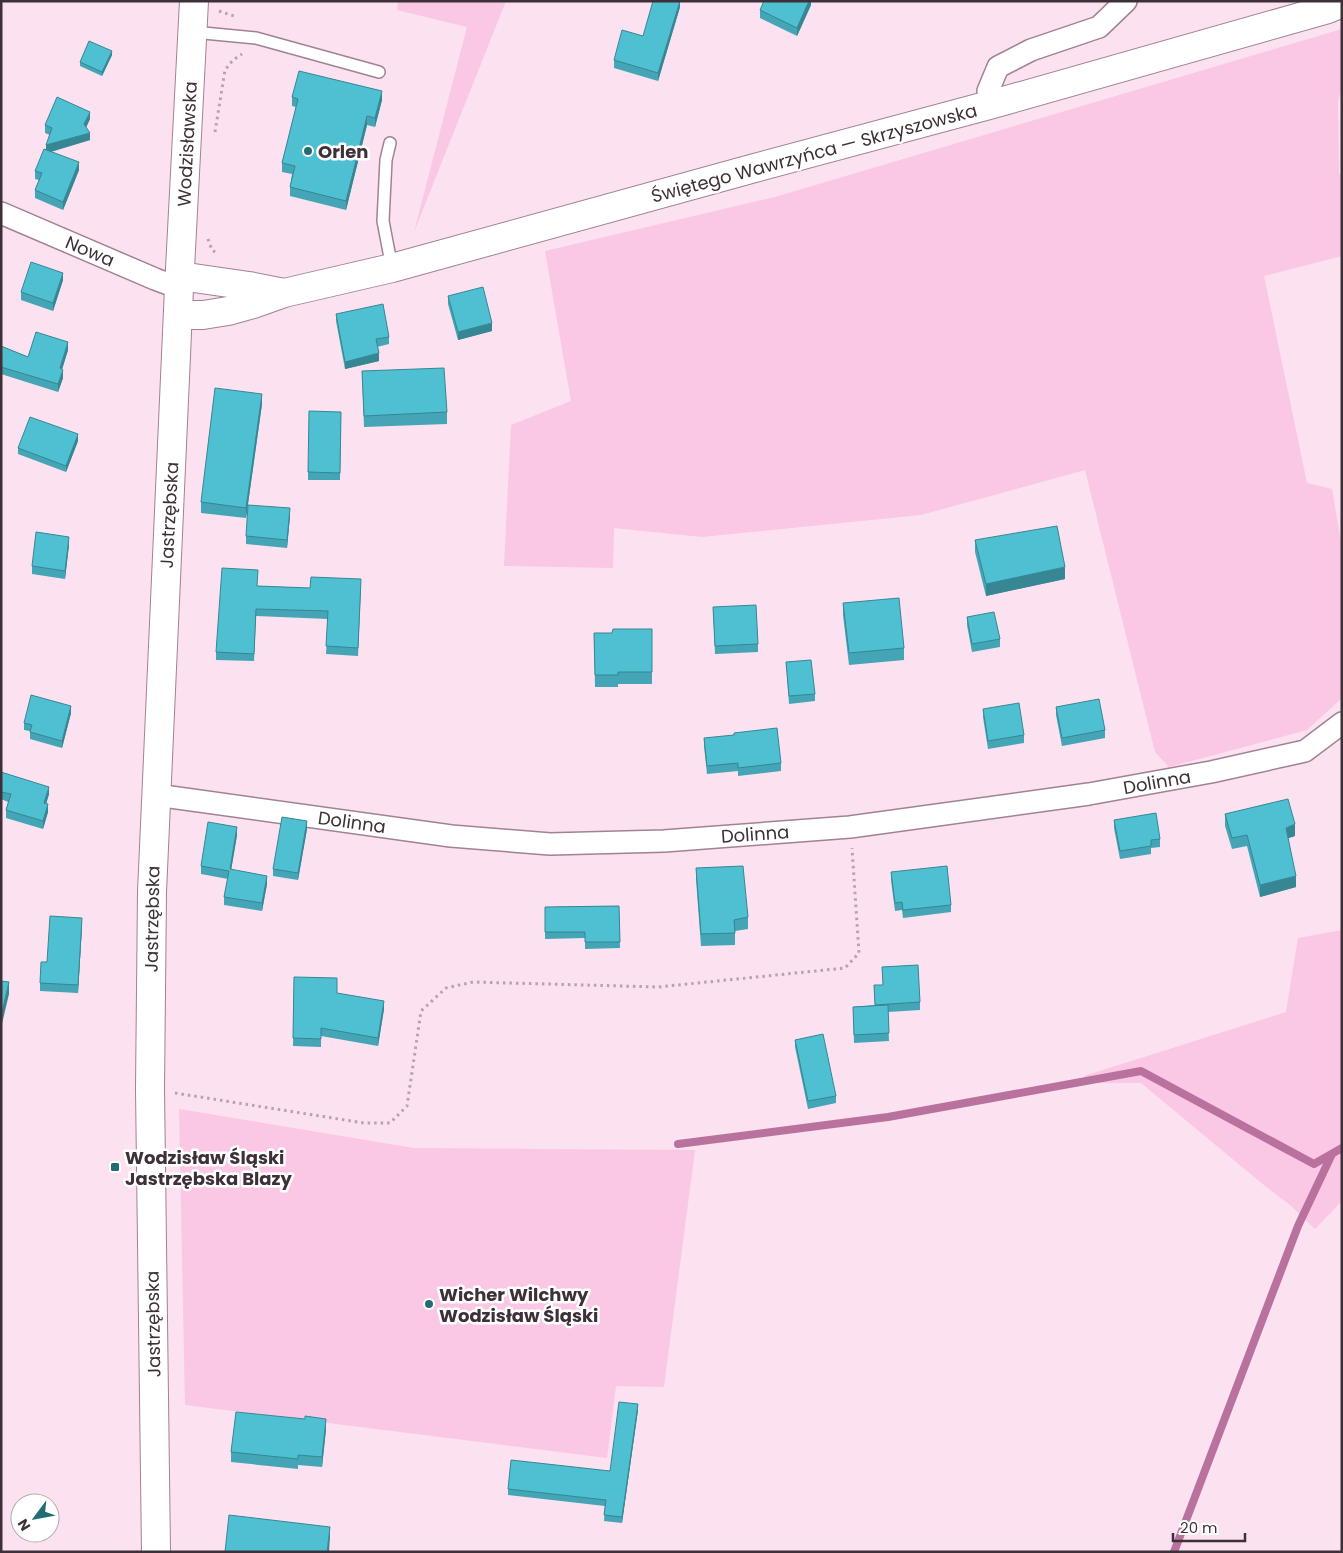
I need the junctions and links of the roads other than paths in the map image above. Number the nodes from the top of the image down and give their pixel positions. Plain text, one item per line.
1 (1126, 1) edge
2 (1342, 3) edge
3 (205, 4) edge
4 (193, 32) junction
5 (379, 72) dead end
6 (993, 104) junction
7 (390, 143) dead end
8 (1, 213) edge
9 (392, 268) junction
10 (179, 282) junction
11 (284, 293) junction
12 (178, 315) junction
13 (1342, 723) edge
14 (156, 795) junction
15 (156, 1552) edge

1 - 6 street
2 - 6 main road, Świętego Wawrzyńca — Skrzyszowska
3 - 4 main road, Wodzisławska
4 - 5 lane
4 - 10 main road, Wodzisławska
6 - 9 main road, Świętego Wawrzyńca — Skrzyszowska
7 - 9 lane
8 - 10 street, Nowa
9 - 11 main road, Świętego Wawrzyńca — Skrzyszowska
10 - 11 main road
10 - 12 main road, Jastrzębska
11 - 12 main road, Świętego Wawrzyńca — Skrzyszowska
12 - 14 main road, Jastrzębska
13 - 14 street, Dolinna
14 - 15 main road, Jastrzębska

